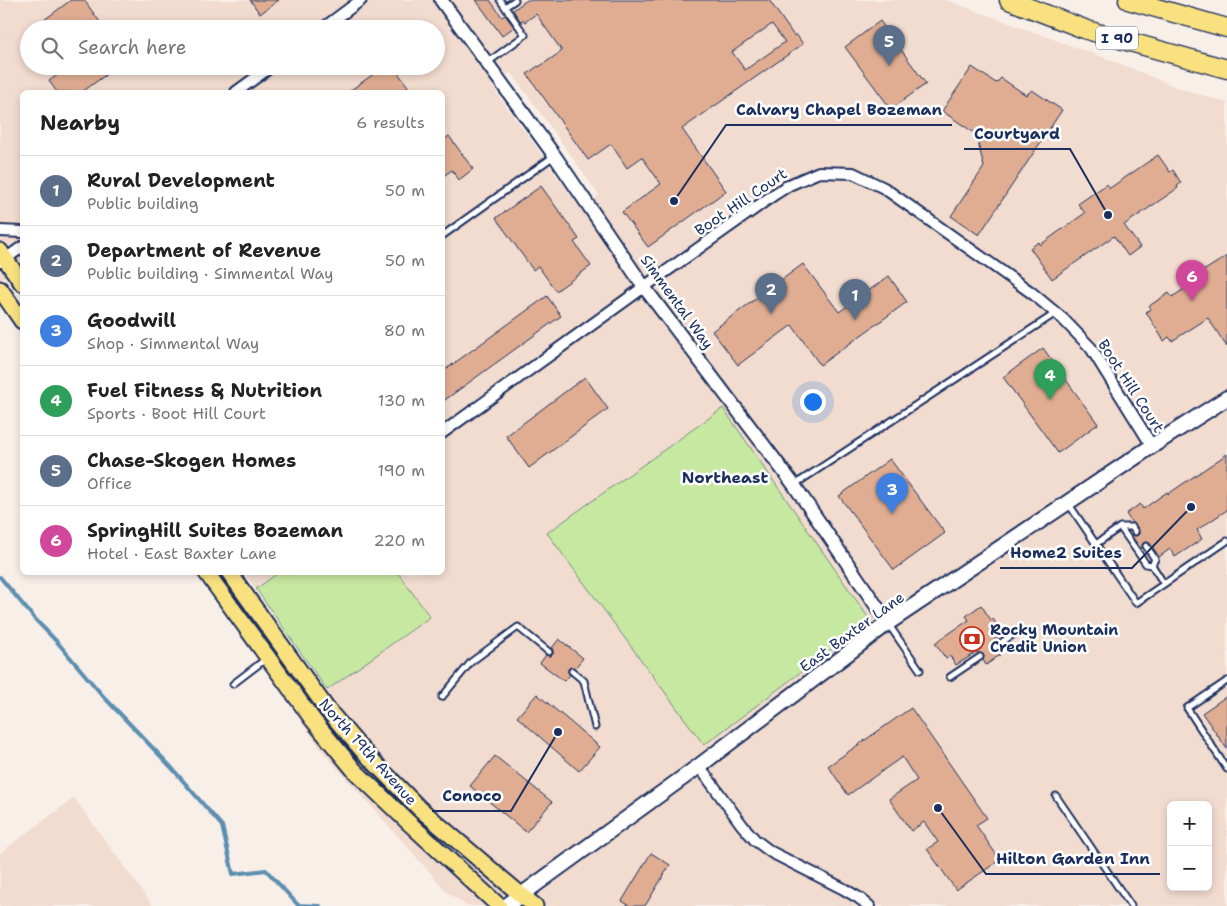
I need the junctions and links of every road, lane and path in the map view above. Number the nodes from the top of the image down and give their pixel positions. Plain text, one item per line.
1 (361, 0) edge
2 (441, 0) edge
3 (500, 0) edge
4 (515, 0) edge
5 (1009, 0) edge
6 (1128, 0) edge
7 (505, 7) junction
8 (334, 20) edge
9 (1227, 28) edge
10 (487, 63) junction
11 (1227, 69) edge
12 (260, 75) edge
13 (239, 90) edge
14 (554, 155) junction
15 (0, 231) edge
16 (20, 232) edge
17 (445, 234) edge
18 (20, 248) edge
19 (2, 258) edge
20 (20, 280) edge
21 (644, 287) junction
22 (0, 289) edge
23 (0, 306) edge
24 (1056, 313) junction
25 (19, 316) edge
26 (1227, 398) edge
27 (445, 431) edge
28 (1152, 446) junction
29 (794, 485) junction
30 (1068, 503) junction
31 (1120, 527) junction
32 (1136, 532) dead end
33 (1227, 541) edge
34 (1096, 544) junction
35 (1146, 546) dead end
36 (1152, 565) junction
37 (208, 575) edge
38 (232, 575) edge
39 (1164, 584) junction
40 (888, 624) junction
41 (1018, 631) dead end
42 (995, 647) dead end
43 (549, 652) dead end
44 (980, 657) dead end
45 (268, 658) junction
46 (920, 670) dead end
47 (572, 672) dead end
48 (950, 677) dead end
49 (1227, 681) edge
50 (232, 684) dead end
51 (442, 697) dead end
52 (595, 727) dead end
53 (699, 766) junction
54 (1227, 770) edge
55 (1056, 796) dead end
56 (521, 896) junction
57 (499, 906) edge
58 (506, 906) edge
59 (535, 906) edge
60 (869, 906) edge
61 (1131, 906) edge

1 - 8 street
2 - 10 street, Simmental Way
3 - 7 lane
4 - 7 lane
5 - 11 highway, I 90
6 - 9 highway
7 - 10 lane
10 - 14 street, Simmental Way
12 - 13 street
14 - 17 lane
14 - 21 street, Simmental Way
15 - 16 street
18 - 19 street
19 - 20 main road
21 - 24 street, Boot Hill Court
21 - 27 street, Boot Hill Court
21 - 29 street, Simmental Way
22 - 25 main road
23 - 25 street
24 - 28 street, Boot Hill Court
24 - 29 lane
26 - 28 main road, East Baxter Lane
28 - 30 main road, East Baxter Lane
29 - 40 street, Simmental Way
30 - 34 lane
30 - 40 main road, East Baxter Lane
31 - 32 lane
31 - 34 lane
31 - 36 lane
33 - 39 lane
34 - 39 lane
35 - 36 lane
36 - 39 lane
37 - 45 main road, North 19th Avenue
38 - 56 main road, North 19th Avenue
40 - 46 lane
40 - 53 main road, East Baxter Lane
41 - 42 lane
43 - 51 lane
44 - 48 lane
45 - 50 lane
45 - 57 main road, North 19th Avenue
47 - 52 lane
49 - 54 lane
53 - 56 main road, East Baxter Lane
53 - 60 street
55 - 61 lane
56 - 58 main road, East Baxter Lane
56 - 59 main road, North 19th Avenue

